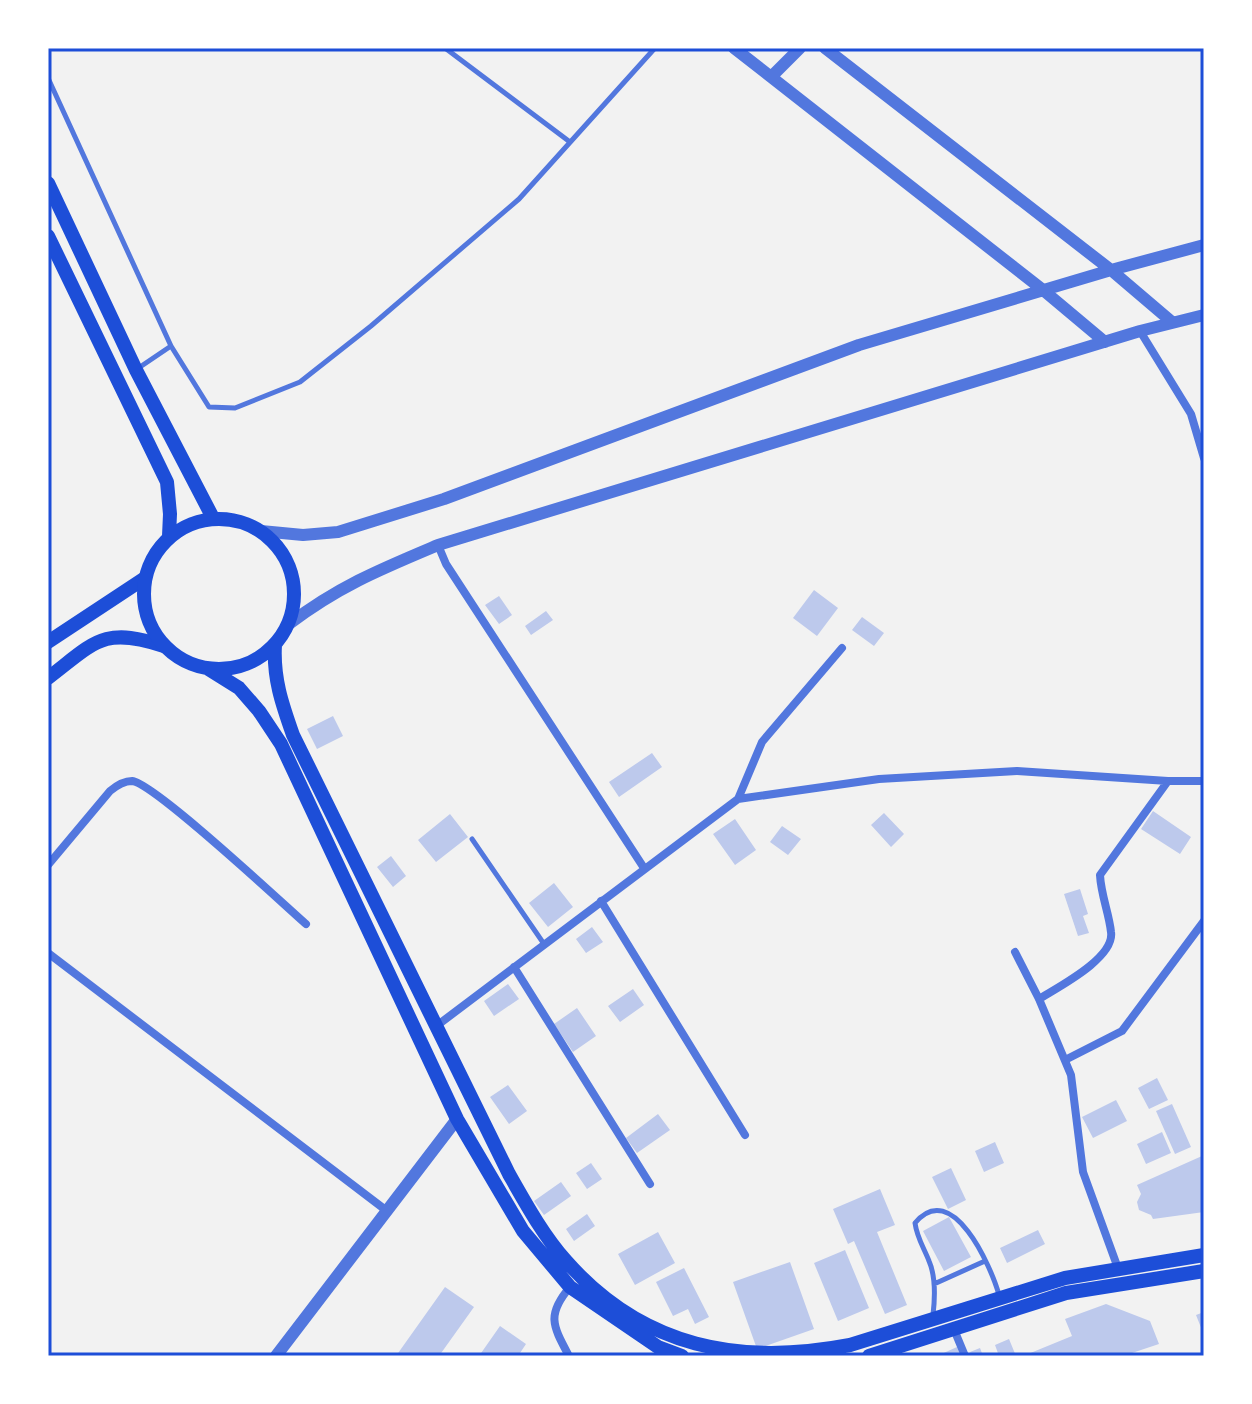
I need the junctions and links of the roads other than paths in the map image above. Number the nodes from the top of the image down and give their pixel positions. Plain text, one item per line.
1 (445, 48) edge
2 (655, 48) edge
3 (734, 48) edge
4 (800, 48) edge
5 (825, 48) edge
6 (771, 77) junction
7 (48, 78) edge
8 (570, 142) junction
9 (48, 183) edge
10 (48, 236) edge
11 (1204, 245) edge
12 (1111, 270) junction
13 (1043, 290) junction
14 (1204, 315) edge
15 (1172, 322) junction
16 (1140, 331) junction
17 (1105, 342) junction
18 (171, 346) junction
19 (136, 370) junction
20 (1204, 458) edge
21 (213, 518) junction
22 (261, 531) junction
23 (169, 536) junction
24 (438, 545) junction
25 (145, 578) junction
26 (289, 624) junction
27 (48, 642) edge
28 (275, 645) junction
29 (164, 646) junction
30 (842, 648) dead end
31 (207, 668) junction
32 (48, 678) edge
33 (1168, 781) junction
34 (1204, 781) edge
35 (738, 799) junction
36 (472, 839) dead end
37 (48, 865) edge
38 (644, 868) junction
39 (601, 901) junction
40 (1204, 921) edge
41 (306, 924) dead end
42 (386, 926) junction
43 (370, 933) junction
44 (544, 944) junction
45 (1015, 952) dead end
46 (48, 953) edge
47 (514, 967) junction
48 (1039, 999) junction
49 (435, 1027) junction
50 (1065, 1060) junction
51 (457, 1119) junction
52 (745, 1135) dead end
53 (650, 1184) dead end
54 (387, 1211) junction
55 (1204, 1255) edge
56 (985, 1261) junction
57 (1118, 1268) junction
58 (1204, 1271) edge
59 (1123, 1283) junction
60 (934, 1284) junction
61 (570, 1287) junction
62 (1000, 1299) junction
63 (933, 1320) junction
64 (951, 1322) junction
65 (730, 1354) edge
66 (276, 1356) edge
67 (569, 1356) edge
68 (682, 1356) edge
69 (869, 1356) edge
70 (965, 1356) edge

1 - 8 lane
2 - 8 lane
3 - 6 street
4 - 6 street
5 - 12 street
6 - 13 street
7 - 18 lane
8 - 18 lane
9 - 19 main road
10 - 23 main road
11 - 12 street
12 - 13 street
12 - 15 street
13 - 17 street
13 - 22 street
14 - 15 street
15 - 16 street
16 - 17 street
16 - 20 street
17 - 24 street
18 - 19 lane
19 - 21 main road
21 - 22 main road
21 - 23 main road
22 - 26 main road
23 - 25 main road
24 - 26 street
24 - 38 street
25 - 27 main road
25 - 29 main road
26 - 28 main road
28 - 31 main road
28 - 42 main road
29 - 31 main road
29 - 32 main road
30 - 35 street
31 - 43 main road
33 - 34 street
33 - 35 street
33 - 48 street
35 - 38 street
36 - 44 lane
37 - 41 street
38 - 39 street
39 - 44 street
39 - 52 street
40 - 50 street
42 - 43 main road
42 - 49 main road
43 - 51 main road
44 - 47 street
45 - 48 street
46 - 54 street
47 - 49 street
47 - 53 street
48 - 50 street
49 - 65 main road
50 - 57 street
51 - 54 street
51 - 61 main road
54 - 66 street
55 - 57 main road
56 - 60 lane
56 - 60 lane
56 - 62 lane
57 - 59 street
57 - 62 main road
58 - 59 main road
59 - 64 main road
60 - 63 lane
61 - 67 street
61 - 68 main road
62 - 64 main road
63 - 64 main road
63 - 65 main road
64 - 69 main road
64 - 70 street

